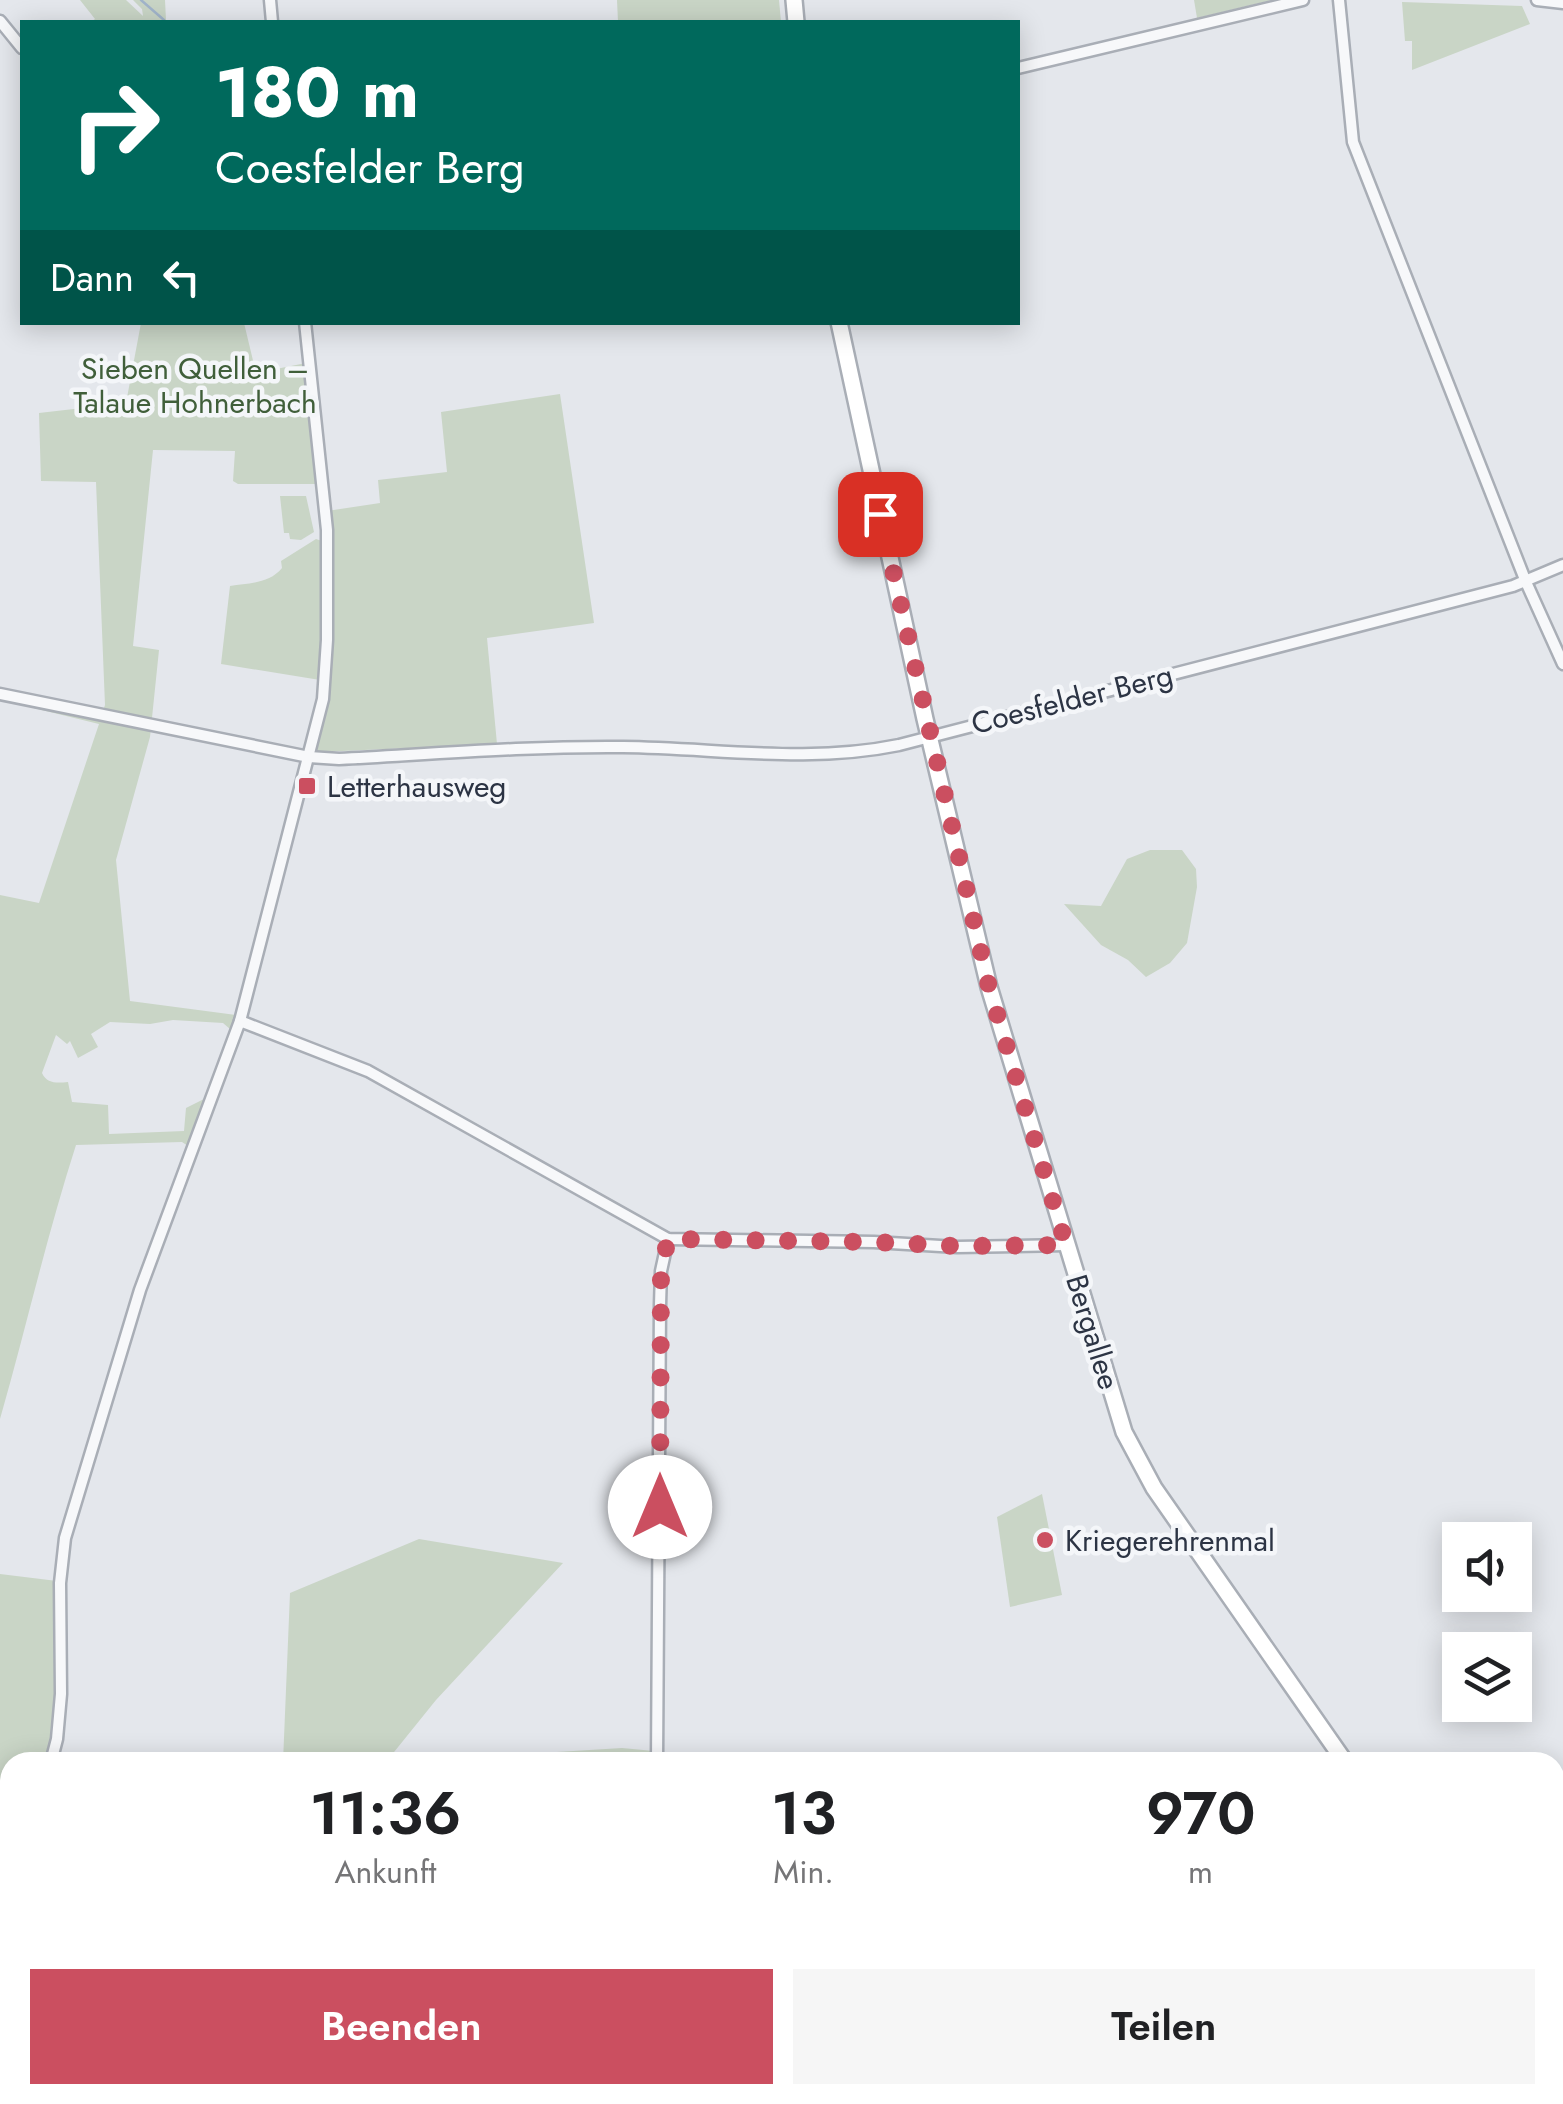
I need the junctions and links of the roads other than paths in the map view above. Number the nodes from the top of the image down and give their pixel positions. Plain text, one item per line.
1 (1303, 0) edge
2 (1340, 0) edge
3 (1537, 0) edge
4 (1563, 3) edge
5 (0, 21) edge
6 (20, 46) edge
7 (1020, 68) edge
8 (305, 325) edge
9 (840, 325) edge
10 (1563, 564) edge
11 (1526, 582) junction
12 (1563, 664) edge
13 (0, 694) edge
14 (929, 736) junction
15 (310, 758) junction
16 (240, 1021) junction
17 (668, 1239) junction
18 (1066, 1245) junction
19 (53, 1752) edge
20 (657, 1752) edge
21 (1337, 1752) edge

1 - 7 street
2 - 11 street
3 - 4 street
5 - 6 street
8 - 15 street
9 - 14 street, Bergallee
10 - 11 street, Coesfelder Berg
11 - 12 street
11 - 14 street, Coesfelder Berg
13 - 15 street, Coesfelder Berg
14 - 15 street, Coesfelder Berg
14 - 18 street, Bergallee
15 - 16 street
16 - 17 street
16 - 19 street
17 - 18 street
17 - 20 street
18 - 21 street, Bergallee

